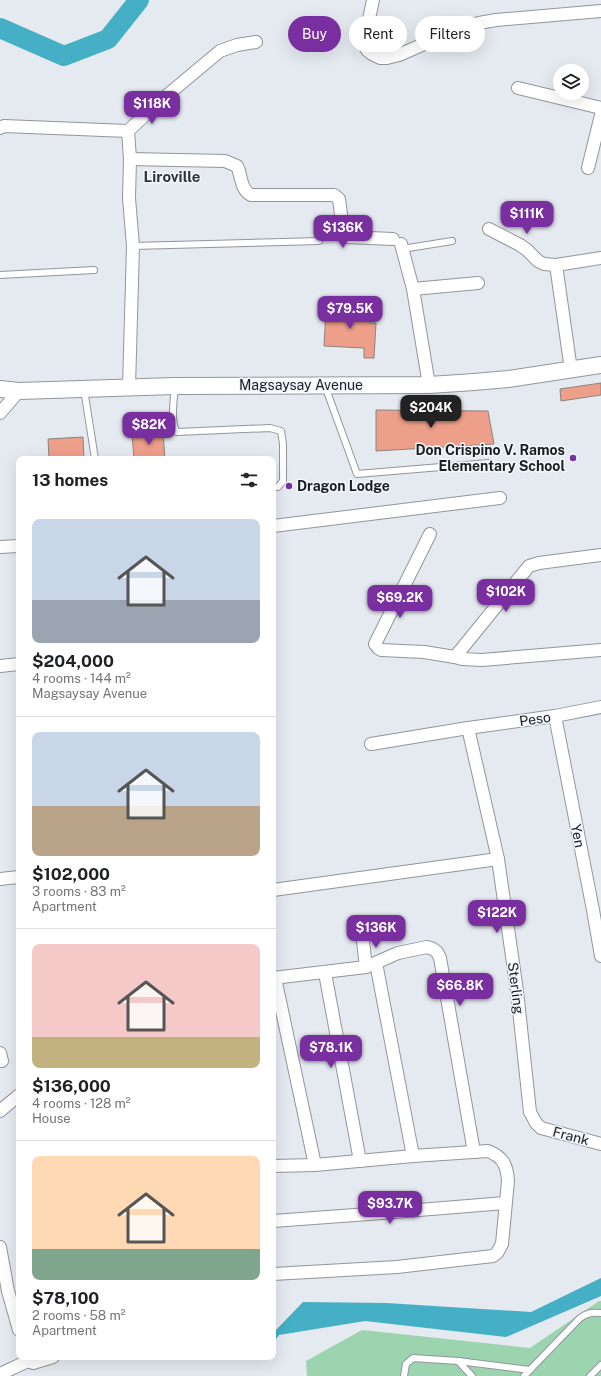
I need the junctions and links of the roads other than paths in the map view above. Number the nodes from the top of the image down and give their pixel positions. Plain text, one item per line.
1 (373, 0) edge
2 (601, 11) edge
3 (256, 42) dead end
4 (518, 88) dead end
5 (601, 108) edge
6 (601, 115) edge
7 (0, 128) edge
8 (128, 131) junction
9 (130, 158) junction
10 (588, 168) dead end
11 (489, 230) dead end
12 (319, 240) dead end
13 (452, 241) dead end
14 (399, 244) junction
15 (133, 246) junction
16 (601, 258) edge
17 (556, 265) junction
18 (94, 270) dead end
19 (0, 275) edge
20 (478, 283) dead end
21 (414, 289) junction
22 (601, 365) edge
23 (571, 370) junction
24 (325, 385) junction
25 (429, 385) junction
26 (175, 386) junction
27 (129, 387) junction
28 (84, 388) junction
29 (0, 389) edge
30 (19, 391) junction
31 (0, 413) edge
32 (94, 456) edge
33 (489, 463) dead end
34 (276, 487) edge
35 (500, 498) dead end
36 (276, 526) edge
37 (430, 534) dead end
38 (16, 546) edge
39 (0, 547) edge
40 (601, 555) edge
41 (601, 650) edge
42 (455, 657) junction
43 (16, 664) edge
44 (0, 666) edge
45 (601, 707) edge
46 (555, 716) junction
47 (468, 728) junction
48 (371, 744) dead end
49 (498, 859) junction
50 (16, 877) edge
51 (0, 879) edge
52 (276, 890) edge
53 (362, 933) dead end
54 (601, 956) edge
55 (371, 965) junction
56 (325, 973) junction
57 (276, 978) edge
58 (276, 987) edge
59 (16, 1098) edge
60 (0, 1111) edge
61 (541, 1128) joint
62 (601, 1144) edge
63 (474, 1152) junction
64 (413, 1156) junction
65 (360, 1161) junction
66 (315, 1165) junction
67 (276, 1166) edge
68 (505, 1203) junction
69 (276, 1220) edge
70 (0, 1247) edge
71 (276, 1274) edge
72 (13, 1291) edge
73 (16, 1310) edge
74 (601, 1313) edge
75 (25, 1360) edge
76 (28, 1360) edge
77 (43, 1360) edge
78 (458, 1361) junction
79 (600, 1369) edge
80 (530, 1370) junction
81 (0, 1374) edge
82 (404, 1376) edge
83 (472, 1376) edge
84 (524, 1376) edge
85 (590, 1376) edge

1 - 2 street
3 - 8 street
4 - 5 street
6 - 10 street
7 - 8 street
8 - 9 street
9 - 14 street
9 - 15 street
11 - 17 street
12 - 15 lane
13 - 14 lane
14 - 21 street
15 - 27 street
16 - 17 street
17 - 23 street
18 - 19 lane
20 - 21 street
21 - 25 street
22 - 23 street, Magsaysay Avenue
23 - 25 street, Magsaysay Avenue
24 - 25 street, Magsaysay Avenue
24 - 26 street, Magsaysay Avenue
24 - 33 lane
26 - 27 street, Magsaysay Avenue
26 - 34 lane
27 - 28 street, Magsaysay Avenue
28 - 30 street, Magsaysay Avenue
28 - 32 lane
29 - 30 street, Magsaysay Avenue
30 - 31 street
35 - 36 street
37 - 42 street
38 - 39 street
40 - 42 street
41 - 42 street
43 - 44 street
45 - 46 street, Peso
46 - 47 street, Peso
46 - 54 street, Yen
47 - 48 street, Peso
47 - 49 street, Sterling
49 - 52 street
49 - 61 street, Sterling
50 - 51 street
53 - 55 street
55 - 56 street
55 - 63 street
55 - 64 street
56 - 57 street
56 - 65 street
58 - 66 street
59 - 60 street
61 - 62 street, Frank
63 - 64 street
63 - 68 street
64 - 65 street
65 - 66 street
66 - 67 street
68 - 69 street
68 - 71 street
70 - 72 street
72 - 73 street
74 - 80 lane
75 - 81 street
76 - 77 street
78 - 80 lane
78 - 82 lane
78 - 83 lane
79 - 85 lane
80 - 84 lane

